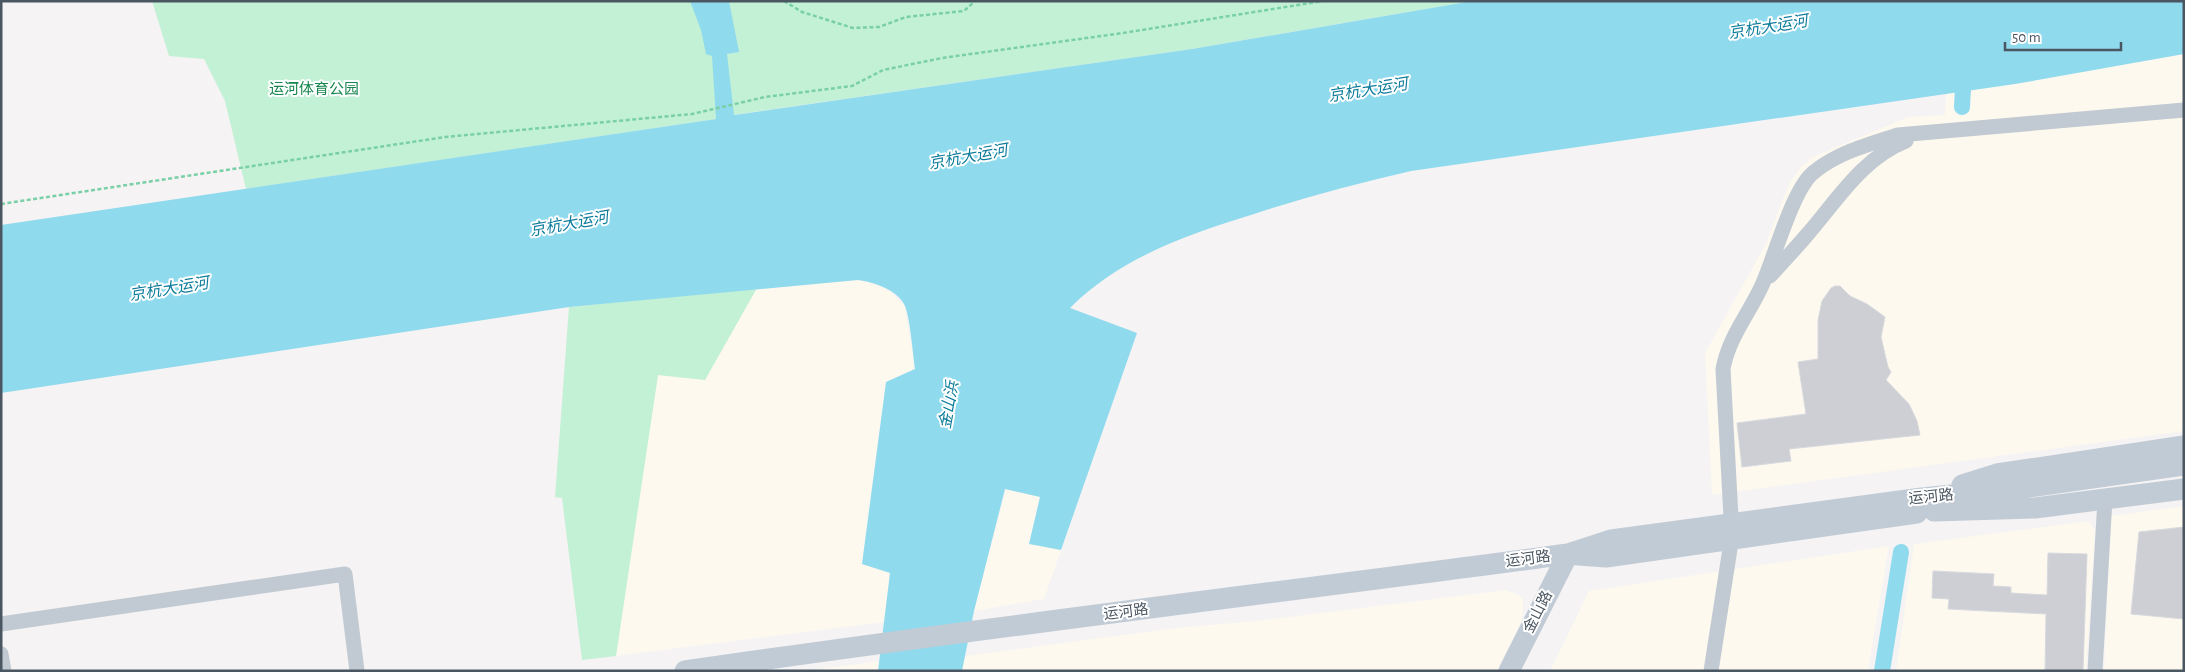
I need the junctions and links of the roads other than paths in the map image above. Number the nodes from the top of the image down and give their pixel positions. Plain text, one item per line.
1 (2184, 110) edge
2 (1924, 134) junction
3 (1763, 284) junction
4 (2184, 446) edge
5 (2184, 465) edge
6 (2184, 489) edge
7 (2106, 499) junction
8 (1928, 504) junction
9 (1732, 532) junction
10 (1568, 554) junction
11 (1, 624) edge
12 (1, 654) edge
13 (4, 671) edge
14 (357, 671) edge
15 (685, 671) edge
16 (1509, 671) edge
17 (1711, 671) edge
18 (2095, 671) edge

1 - 2 street
2 - 3 street
2 - 3 street
3 - 9 street
4 - 8 street
5 - 8 street, 运河路
6 - 7 street, 运河路
7 - 8 street, 运河路
7 - 18 street
8 - 9 street, 运河路
9 - 10 street, 运河路
9 - 17 street
10 - 15 street, 运河路
10 - 16 street, 金山路
11 - 14 street
12 - 13 street

